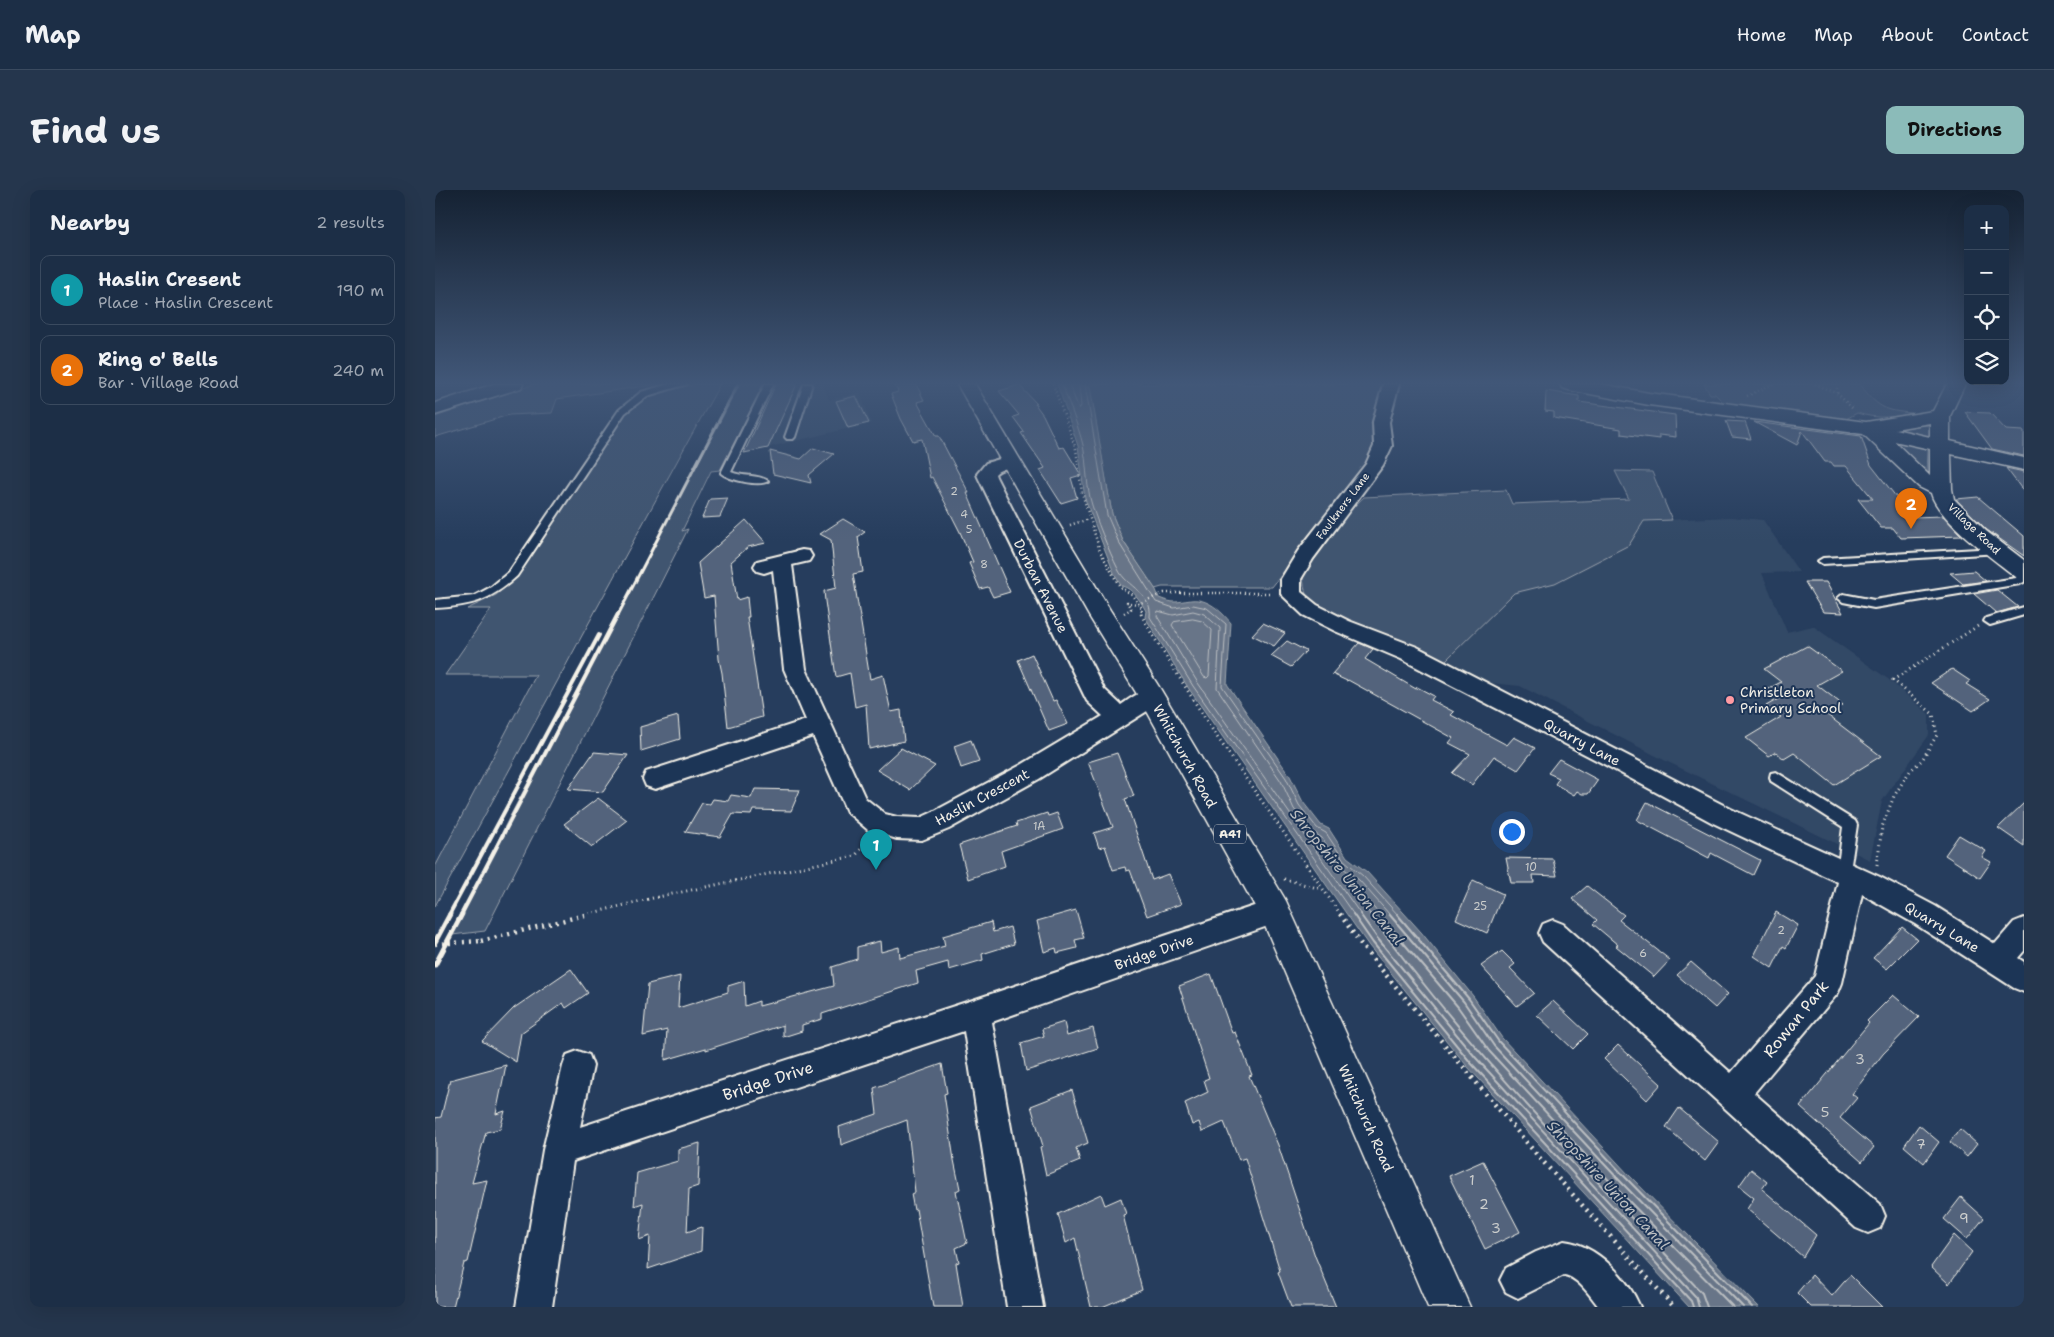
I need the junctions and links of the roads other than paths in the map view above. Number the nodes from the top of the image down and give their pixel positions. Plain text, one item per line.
1 (604, 436) edge
2 (744, 436) edge
3 (996, 436) edge
4 (1382, 436) edge
5 (1876, 436) edge
6 (1899, 436) edge
7 (1941, 436) edge
8 (1941, 446) junction
9 (1010, 460) junction
10 (2024, 464) edge
11 (763, 481) dead end
12 (1941, 489) junction
13 (1995, 551) junction
14 (783, 561) dead end
15 (1823, 561) dead end
16 (2024, 572) edge
17 (1291, 594) joint
18 (1843, 598) dead end
19 (435, 604) edge
20 (2024, 611) edge
21 (1991, 621) road end
22 (1152, 697) junction
23 (1119, 717) junction
24 (820, 726) junction
25 (1775, 777) dead end
26 (655, 779) dead end
27 (1856, 879) junction
28 (1275, 911) junction
29 (2024, 931) edge
30 (1553, 933) dead end
31 (1998, 961) junction
32 (2024, 978) edge
33 (976, 1013) junction
34 (578, 1066) dead end
35 (1733, 1094) junction
36 (559, 1150) junction
37 (1867, 1216) dead end
38 (1518, 1280) dead end
39 (534, 1307) edge
40 (1025, 1307) edge
41 (1449, 1307) edge
42 (1622, 1307) edge

1 - 19 lane
2 - 11 lane
3 - 9 main road, Whitchurch Road / A41
4 - 17 street, Faulkners Lane
5 - 12 main road
6 - 8 main road
7 - 8 main road, Village Road
8 - 10 main road
8 - 12 main road, Village Road
9 - 22 main road, Whitchurch Road / A41
9 - 23 street, Durban Avenue
12 - 13 main road, Village Road
13 - 15 lane
13 - 16 main road, Village Road
14 - 24 street, Haslin Crescent
16 - 18 lane
17 - 27 street, Quarry Lane
20 - 21 lane
22 - 23 street, Haslin Crescent
22 - 28 main road, Whitchurch Road / A41
23 - 24 street, Haslin Crescent
24 - 26 street
25 - 27 lane
27 - 31 street, Quarry Lane
27 - 35 street, Rowan Park
28 - 33 street, Bridge Drive
28 - 41 main road, Whitchurch Road / A41
29 - 31 street
30 - 35 street
31 - 32 street, Quarry Lane
33 - 36 street, Bridge Drive
33 - 40 street
34 - 36 street
35 - 37 street
36 - 39 street
38 - 42 street

